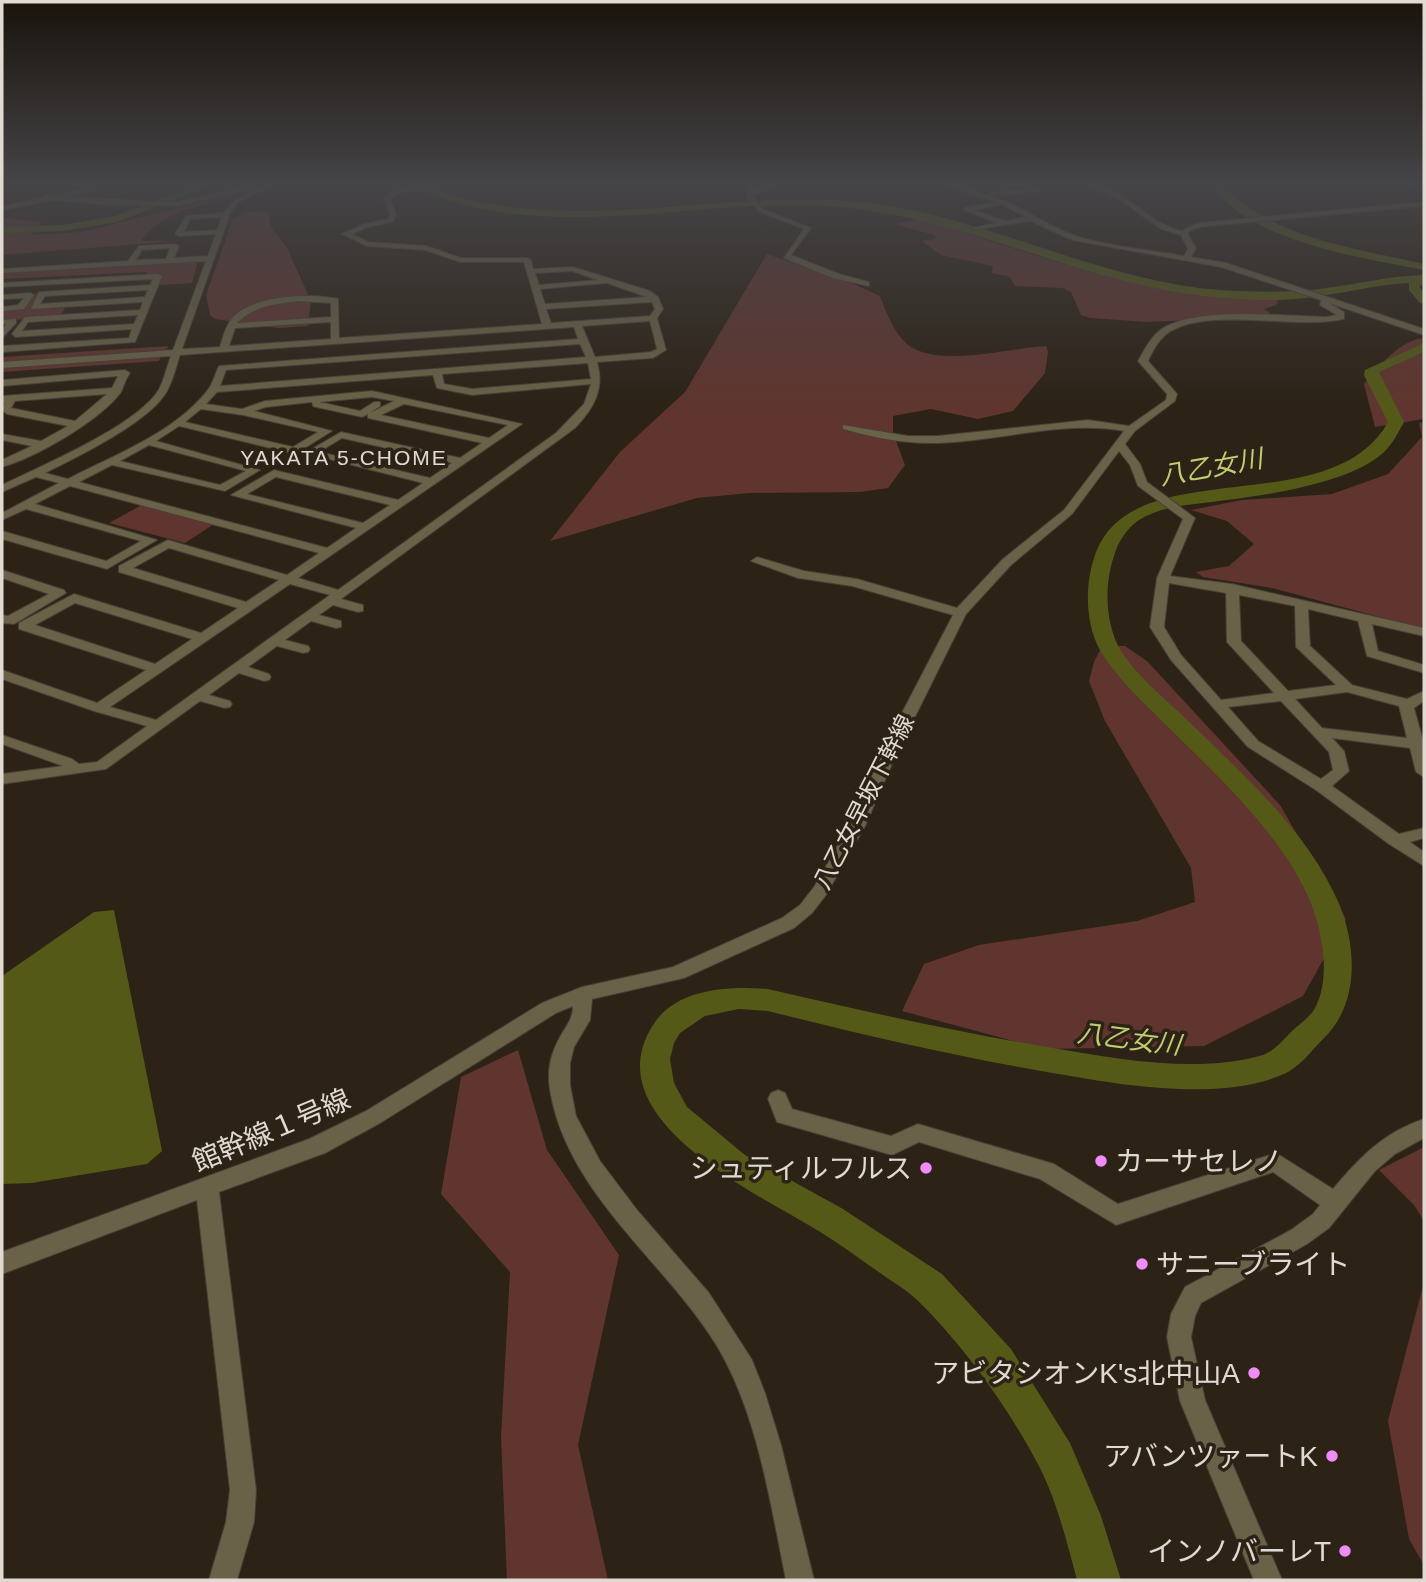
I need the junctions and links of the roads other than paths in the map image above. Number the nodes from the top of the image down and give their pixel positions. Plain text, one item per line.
1 (211, 258) edge
2 (133, 259) edge
3 (194, 259) edge
4 (457, 259) edge
5 (794, 259) edge
6 (1195, 259) edge
7 (169, 260) joint
8 (131, 263) junction
9 (2, 271) edge
10 (532, 271) junction
11 (608, 281) junction
12 (866, 284) dead end
13 (2, 285) edge
14 (155, 287) junction
15 (536, 287) junction
16 (2, 297) edge
17 (150, 299) junction
18 (655, 299) junction
19 (1325, 299) junction
20 (542, 307) junction
21 (2, 309) edge
22 (144, 312) junction
23 (335, 318) junction
24 (653, 318) junction
25 (2, 322) edge
26 (577, 324) junction
27 (547, 325) junction
28 (138, 326) junction
29 (232, 326) junction
30 (1424, 332) edge
31 (2, 335) edge
32 (389, 337) junction
33 (335, 341) junction
34 (582, 341) junction
35 (2, 349) edge
36 (224, 349) junction
37 (179, 352) junction
38 (393, 356) junction
39 (591, 360) junction
40 (2, 365) edge
41 (437, 372) junction
42 (393, 375) junction
43 (596, 381) junction
44 (2, 383) edge
45 (214, 389) junction
46 (117, 390) junction
47 (388, 397) junction
48 (6, 399) edge
49 (299, 400) junction
50 (402, 401) junction
51 (199, 406) junction
52 (243, 412) junction
53 (177, 423) junction
54 (78, 425) junction
55 (847, 427) dead end
56 (1130, 429) junction
57 (2, 437) edge
58 (148, 442) junction
59 (491, 442) junction
60 (40, 444) junction
61 (1119, 444) junction
62 (109, 461) junction
63 (462, 462) junction
64 (2, 464) edge
65 (34, 473) junction
66 (434, 482) junction
67 (71, 483) junction
68 (2, 489) edge
69 (400, 504) junction
70 (25, 505) junction
71 (2, 517) edge
72 (365, 527) junction
73 (2, 535) edge
74 (329, 552) junction
75 (757, 561) dead end
76 (2, 574) edge
77 (1163, 578) junction
78 (291, 579) junction
79 (1232, 588) junction
80 (335, 597) junction
81 (1301, 603) junction
82 (249, 607) junction
83 (358, 608) dead end
84 (960, 614) junction
85 (309, 616) junction
86 (2, 619) edge
87 (1364, 619) junction
88 (336, 624) dead end
89 (1424, 632) edge
90 (204, 638) junction
91 (275, 641) junction
92 (303, 649) dead end
93 (238, 668) junction
94 (156, 669) junction
95 (1424, 669) edge
96 (2, 674) edge
97 (264, 677) dead end
98 (1347, 688) junction
99 (1424, 695) edge
100 (199, 696) junction
101 (1285, 696) junction
102 (225, 704) dead end
103 (1220, 704) junction
104 (1409, 704) junction
105 (99, 708) junction
106 (158, 725) junction
107 (1321, 732) junction
108 (2, 739) edge
109 (1417, 744) junction
110 (77, 770) junction
111 (1424, 772) edge
112 (2, 779) edge
113 (1321, 786) junction
114 (1424, 833) edge
115 (1395, 840) junction
116 (1424, 860) edge
117 (582, 994) junction
118 (778, 1099) dead end
119 (1424, 1128) edge
120 (207, 1188) junction
121 (1333, 1202) junction
122 (2, 1263) edge
123 (223, 1580) edge
124 (800, 1580) edge
125 (1268, 1580) edge

1 - 37 street
2 - 8 street
3 - 7 street
4 - 10 street
5 - 12 street
6 - 19 street
7 - 8 street
8 - 9 street
10 - 11 street
10 - 15 street
11 - 15 street
11 - 18 street
13 - 14 street
14 - 17 street
14 - 17 street
15 - 20 street
16 - 21 street
17 - 22 street
18 - 20 street
18 - 24 street
19 - 30 street
19 - 56 street, 八乙女早坂下幹線
20 - 27 street
22 - 28 street
22 - 28 street
23 - 29 street
23 - 29 street
23 - 33 street
24 - 26 street
24 - 39 street
25 - 31 street
26 - 27 street
26 - 34 street
27 - 32 street
28 - 35 street
29 - 36 street
32 - 33 street
32 - 38 street
33 - 36 street
34 - 38 street
34 - 39 street
36 - 37 street
37 - 40 street
37 - 65 street
38 - 42 street
38 - 45 street
39 - 41 street
39 - 43 street
41 - 42 street
41 - 43 street
42 - 45 street
43 - 80 street
44 - 46 street
45 - 51 street
46 - 48 street
46 - 54 street
47 - 49 street
47 - 49 street
47 - 50 street
48 - 54 street
49 - 52 street
50 - 59 street
50 - 59 street
51 - 52 street
51 - 53 street
52 - 53 street
53 - 58 street
54 - 60 street
55 - 56 street
56 - 61 street, 八乙女早坂下幹線
57 - 60 street
58 - 62 street
58 - 62 street
59 - 63 street
60 - 64 street
61 - 77 street
61 - 84 street, 八乙女早坂下幹線
62 - 67 street
63 - 66 street
63 - 66 street
65 - 67 street
65 - 68 street
66 - 69 street
67 - 70 street
67 - 74 street
69 - 72 street
69 - 72 street
70 - 71 street
70 - 73 street
72 - 74 street
74 - 78 street
75 - 84 street
76 - 86 street
77 - 79 street
77 - 103 street
78 - 80 street
78 - 82 street
78 - 82 street
79 - 81 street
79 - 101 street
80 - 83 street
80 - 85 street
81 - 87 street
81 - 98 street
82 - 90 street
84 - 117 street, 八乙女早坂下幹線
85 - 88 street
85 - 91 street
87 - 89 street
87 - 95 street
90 - 94 street
90 - 94 street
91 - 92 street
91 - 93 street
93 - 97 street
93 - 100 street
94 - 105 street
96 - 105 street
98 - 101 street
98 - 104 street
99 - 104 street
100 - 102 street
100 - 106 street
101 - 103 street
101 - 107 street
103 - 113 street
104 - 109 street
105 - 106 street
106 - 110 street
107 - 109 street
107 - 113 street
108 - 110 street
109 - 111 street
110 - 112 street
113 - 115 street
114 - 115 street
115 - 116 street
117 - 120 street, 館幹線１号線
117 - 124 street
118 - 121 street
119 - 121 street
120 - 122 street, 館幹線１号線
120 - 123 street
121 - 125 street

